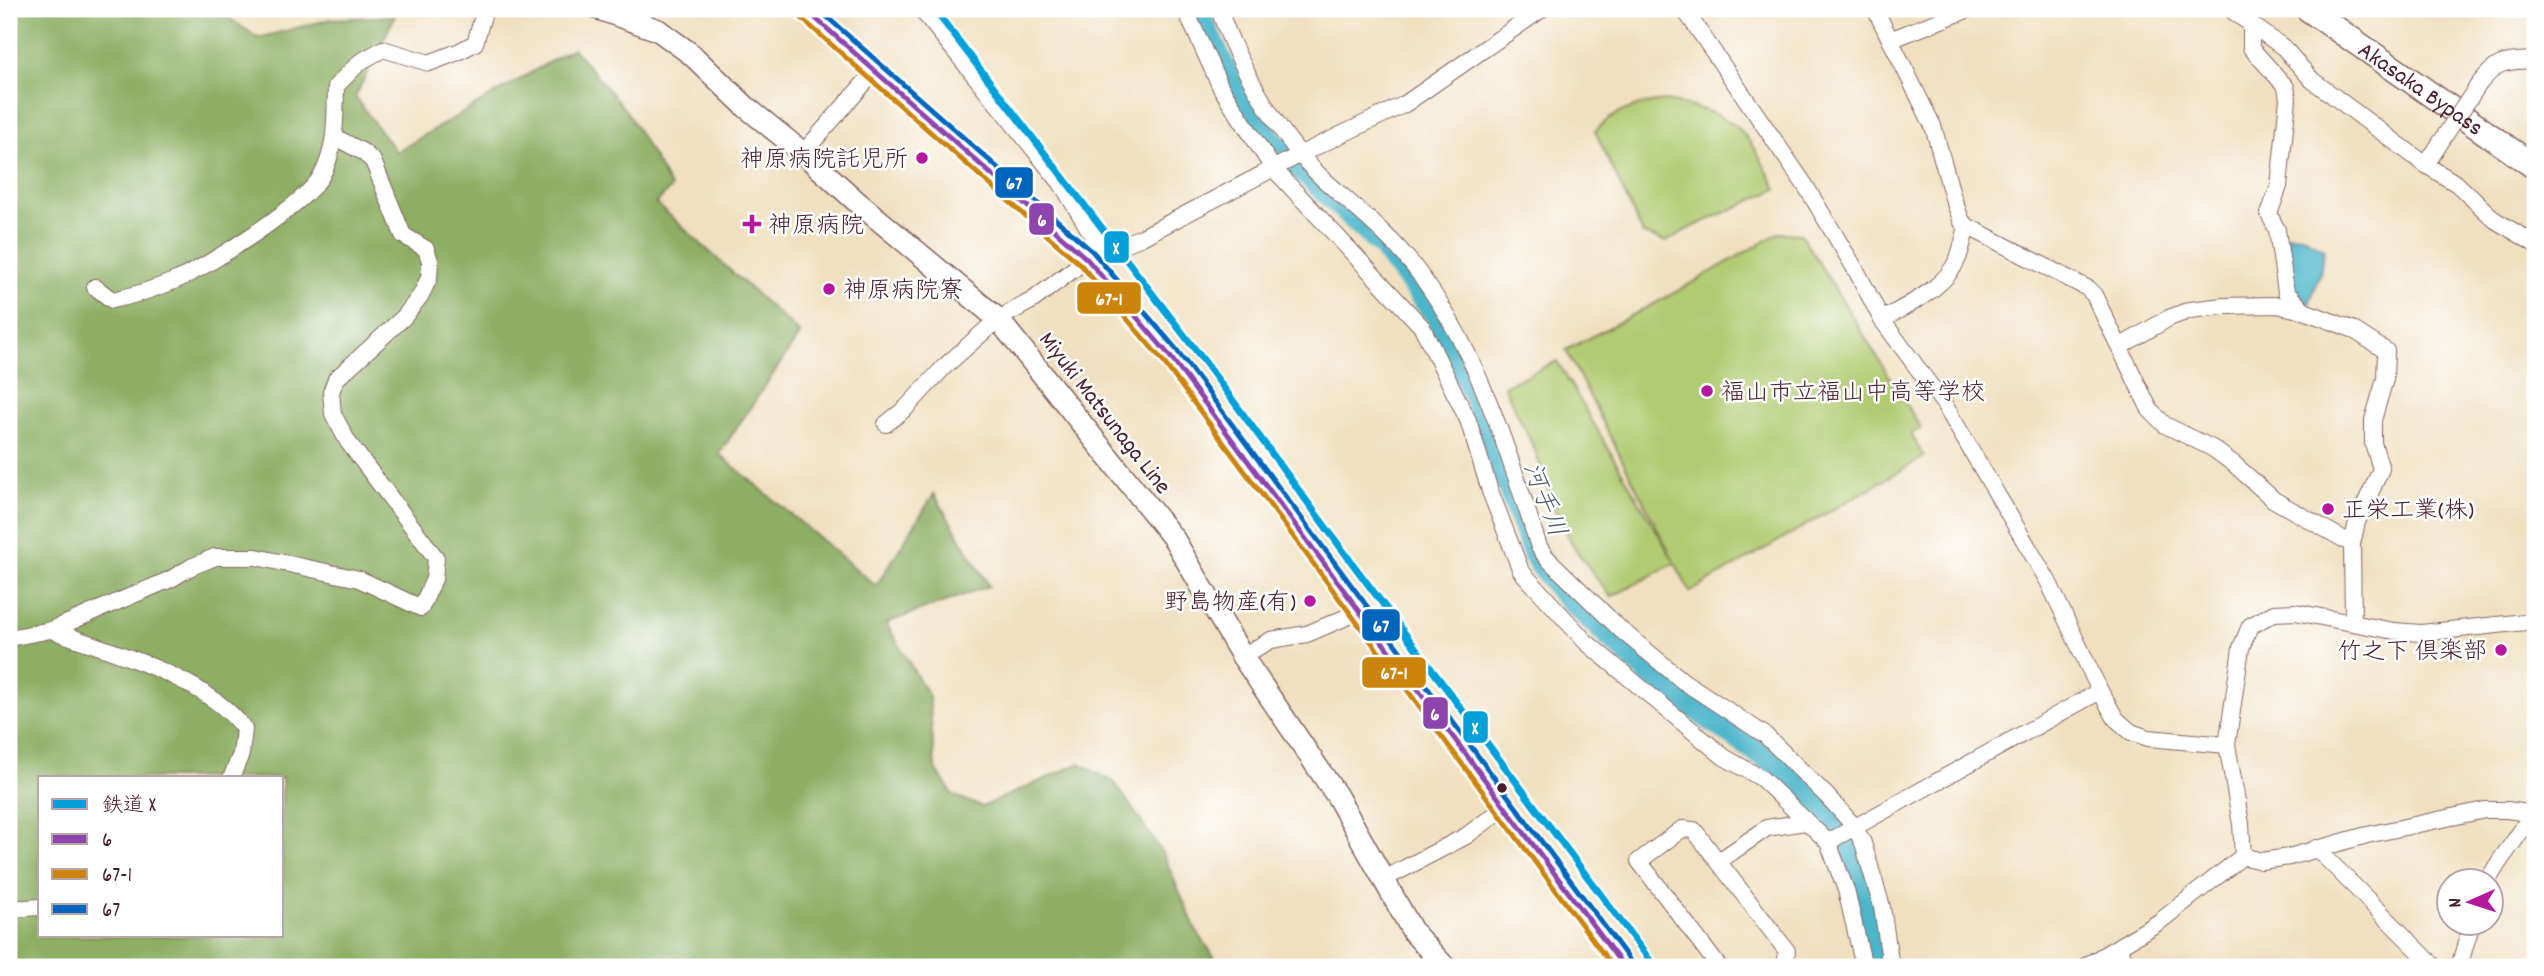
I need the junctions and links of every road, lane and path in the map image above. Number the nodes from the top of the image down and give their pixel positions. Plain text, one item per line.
1 (485, 9) edge
2 (599, 9) edge
3 (805, 9) edge
4 (921, 9) edge
5 (1185, 9) edge
6 (1219, 9) edge
7 (1542, 9) edge
8 (1684, 9) edge
9 (1875, 9) edge
10 (1969, 9) edge
11 (2230, 9) edge
12 (2308, 9) edge
13 (2321, 9) edge
14 (2251, 24) junction
15 (1890, 40) junction
16 (2535, 57) edge
17 (875, 71) junction
18 (335, 137) junction
19 (803, 153) junction
20 (1299, 155) junction
21 (2535, 157) edge
22 (2426, 165) junction
23 (1276, 167) junction
24 (2535, 167) edge
25 (1967, 226) junction
26 (2535, 244) edge
27 (1095, 256) junction
28 (95, 287) dead end
29 (2304, 311) junction
30 (998, 319) junction
31 (1882, 320) junction
32 (2121, 346) junction
33 (886, 424) dead end
34 (2353, 544) junction
35 (1358, 609) junction
36 (2535, 621) edge
37 (2353, 622) junction
38 (51, 630) junction
39 (9, 638) edge
40 (1242, 656) junction
41 (2100, 691) junction
42 (2227, 745) junction
43 (232, 776) edge
44 (1504, 808) junction
45 (2533, 815) edge
46 (1805, 822) junction
47 (1852, 827) junction
48 (1829, 841) junction
49 (2316, 848) junction
50 (2243, 856) junction
51 (1719, 861) junction
52 (2495, 867) edge
53 (1384, 879) junction
54 (38, 907) edge
55 (9, 909) edge
56 (2468, 937) edge
57 (2118, 948) junction
58 (1445, 967) edge
59 (1625, 967) edge
60 (1719, 967) edge
61 (1785, 967) edge
62 (1864, 967) edge
63 (1891, 967) edge
64 (2084, 967) edge
65 (2130, 967) edge
66 (2435, 967) edge
67 (2456, 967) edge

1 - 18 street
2 - 19 main road, Miyuki Matsunaga Line
3 - 17 main road
4 - 27 street
5 - 23 street
6 - 20 street
7 - 20 street
8 - 31 street
9 - 15 street
10 - 15 street
11 - 14 street
12 - 24 highway, Akasaka Bypass
13 - 21 highway, Akasaka Bypass
14 - 22 street
14 - 29 street
15 - 25 street
16 - 22 street, bridge
17 - 19 street
17 - 27 main road
18 - 28 street
18 - 38 street
19 - 30 main road, Miyuki Matsunaga Line
20 - 23 street
20 - 47 street
22 - 26 street
23 - 27 street
23 - 46 street
25 - 31 street
25 - 32 street
27 - 30 street
27 - 35 main road
29 - 32 street
29 - 34 street
30 - 33 street
30 - 40 main road, Miyuki Matsunaga Line
31 - 41 street
32 - 34 street
34 - 37 street
35 - 40 street
35 - 44 main road
36 - 37 street
37 - 42 street
38 - 39 street
38 - 43 street
40 - 53 main road, Miyuki Matsunaga Line
41 - 42 street
41 - 47 street
42 - 50 street
44 - 53 street
44 - 59 main road
45 - 49 street
45 - 52 street
46 - 48 street
46 - 51 street
47 - 48 street
47 - 63 street
48 - 62 street
49 - 50 street
49 - 66 street
50 - 57 street
51 - 60 street
51 - 61 street
53 - 58 main road, Miyuki Matsunaga Line
54 - 55 street
56 - 67 street
57 - 64 street
57 - 65 street

